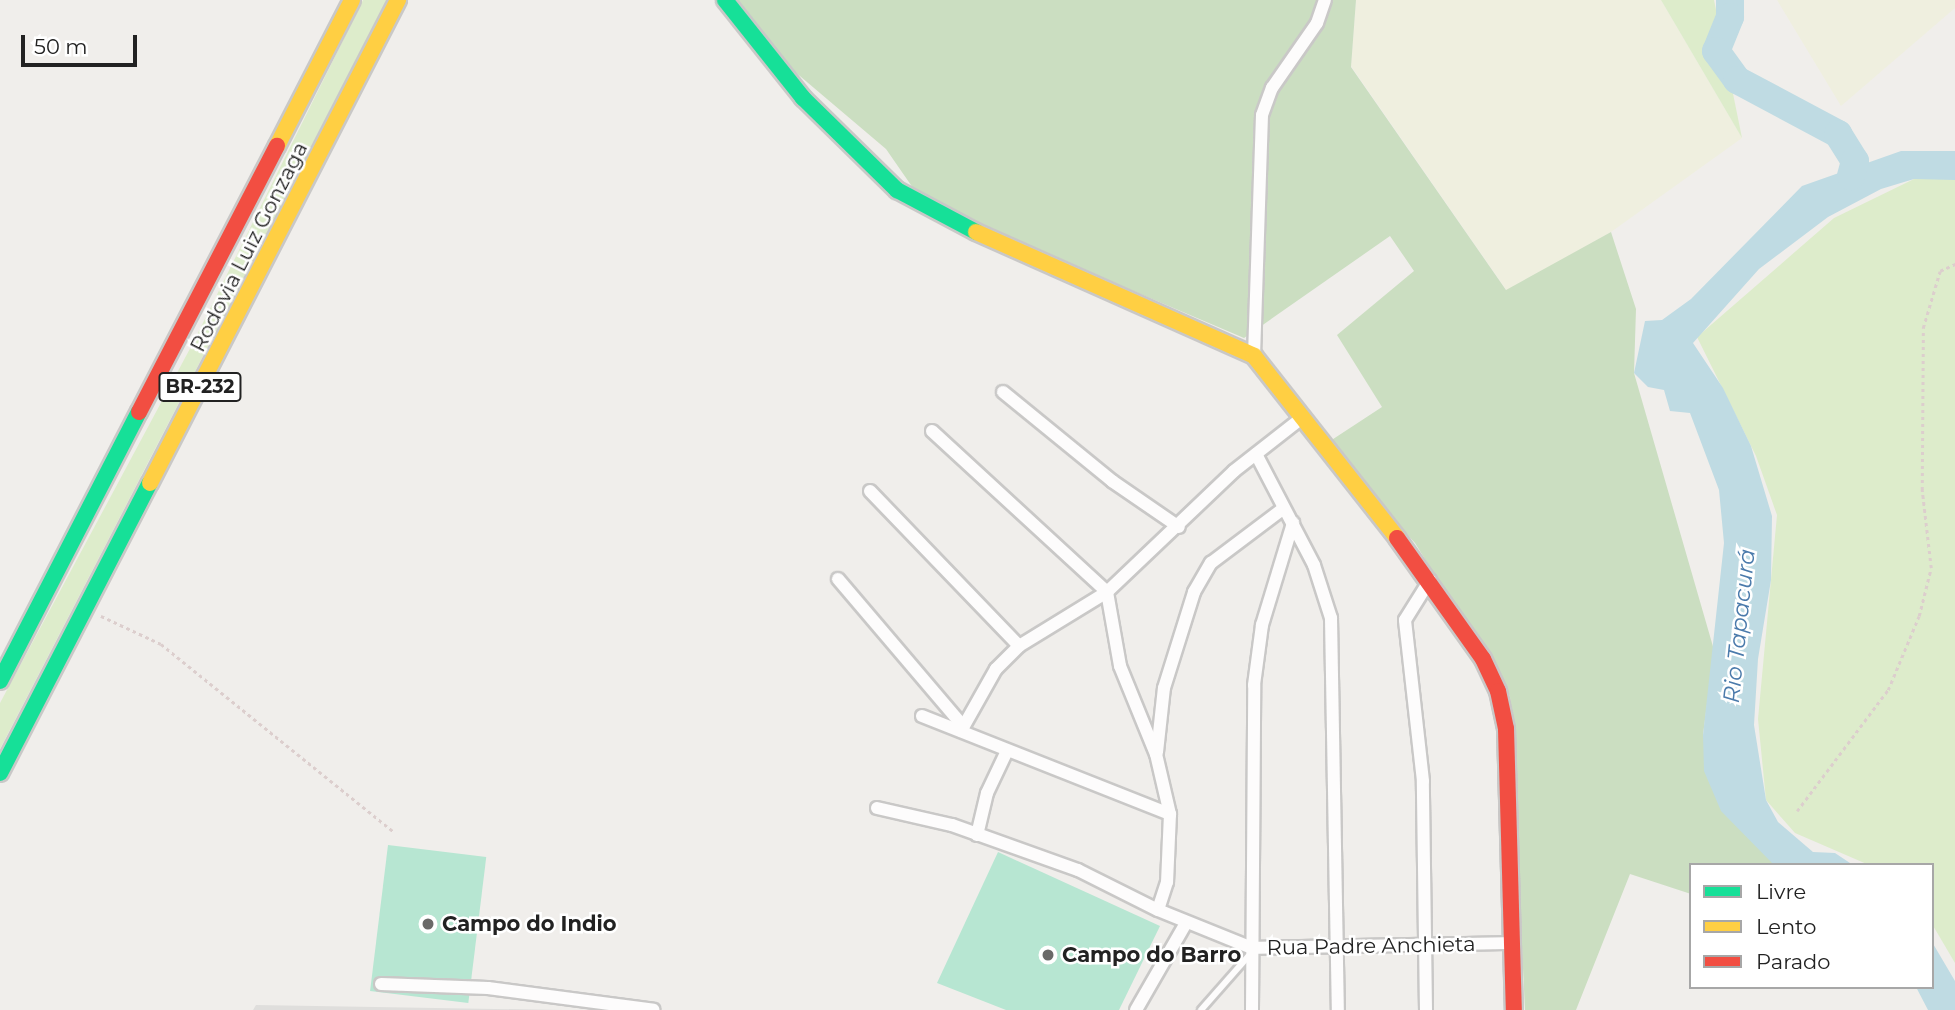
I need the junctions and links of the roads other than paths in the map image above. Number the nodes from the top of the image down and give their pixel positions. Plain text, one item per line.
1 (352, 0) edge
2 (398, 0) edge
3 (725, 0) edge
4 (1325, 0) edge
5 (1254, 356) junction
6 (1003, 392) dead end
7 (1303, 418) junction
8 (932, 431) dead end
9 (1256, 454) junction
10 (870, 491) dead end
11 (1284, 508) junction
12 (1293, 523) junction
13 (1180, 527) junction
14 (838, 579) dead end
15 (1430, 580) junction
16 (1107, 592) junction
17 (1019, 646) junction
18 (0, 681) edge
19 (922, 716) dead end
20 (962, 729) junction
21 (1006, 753) junction
22 (1156, 754) junction
23 (0, 773) edge
24 (877, 808) dead end
25 (1170, 814) junction
26 (978, 835) junction
27 (1158, 910) junction
28 (1186, 923) junction
29 (1513, 943) junction
30 (1426, 946) junction
31 (1338, 949) junction
32 (1251, 951) junction
33 (382, 984) dead end
34 (654, 1010) edge
35 (1136, 1010) edge
36 (1201, 1010) edge
37 (1252, 1010) edge
38 (1338, 1010) edge
39 (1426, 1010) edge
40 (1514, 1010) edge

1 - 18 main road, Rodovia Luiz Gonzaga / BR-232
2 - 23 main road, Rodovia Luiz Gonzaga / BR-232
3 - 5 main road
4 - 5 street
5 - 7 main road
6 - 13 street
7 - 9 street
7 - 15 main road
8 - 16 street
9 - 11 street
9 - 13 street
10 - 17 street
11 - 12 street
11 - 22 street
12 - 31 street
12 - 32 street
13 - 16 street
14 - 20 street
15 - 29 main road
15 - 30 street
16 - 17 street
16 - 22 street
17 - 20 street
19 - 20 street
20 - 21 street
21 - 25 street
21 - 26 street
22 - 25 street
24 - 26 street, Rua Padre Anchieta
25 - 27 street
26 - 27 street, Rua Padre Anchieta
27 - 28 street, Rua Padre Anchieta
28 - 32 street, Rua Padre Anchieta
28 - 35 street
29 - 30 street, Rua Padre Anchieta
29 - 40 main road
30 - 31 street, Rua Padre Anchieta
30 - 39 street
31 - 32 street, Rua Padre Anchieta
31 - 38 street
32 - 36 lane
32 - 37 street
33 - 34 street

